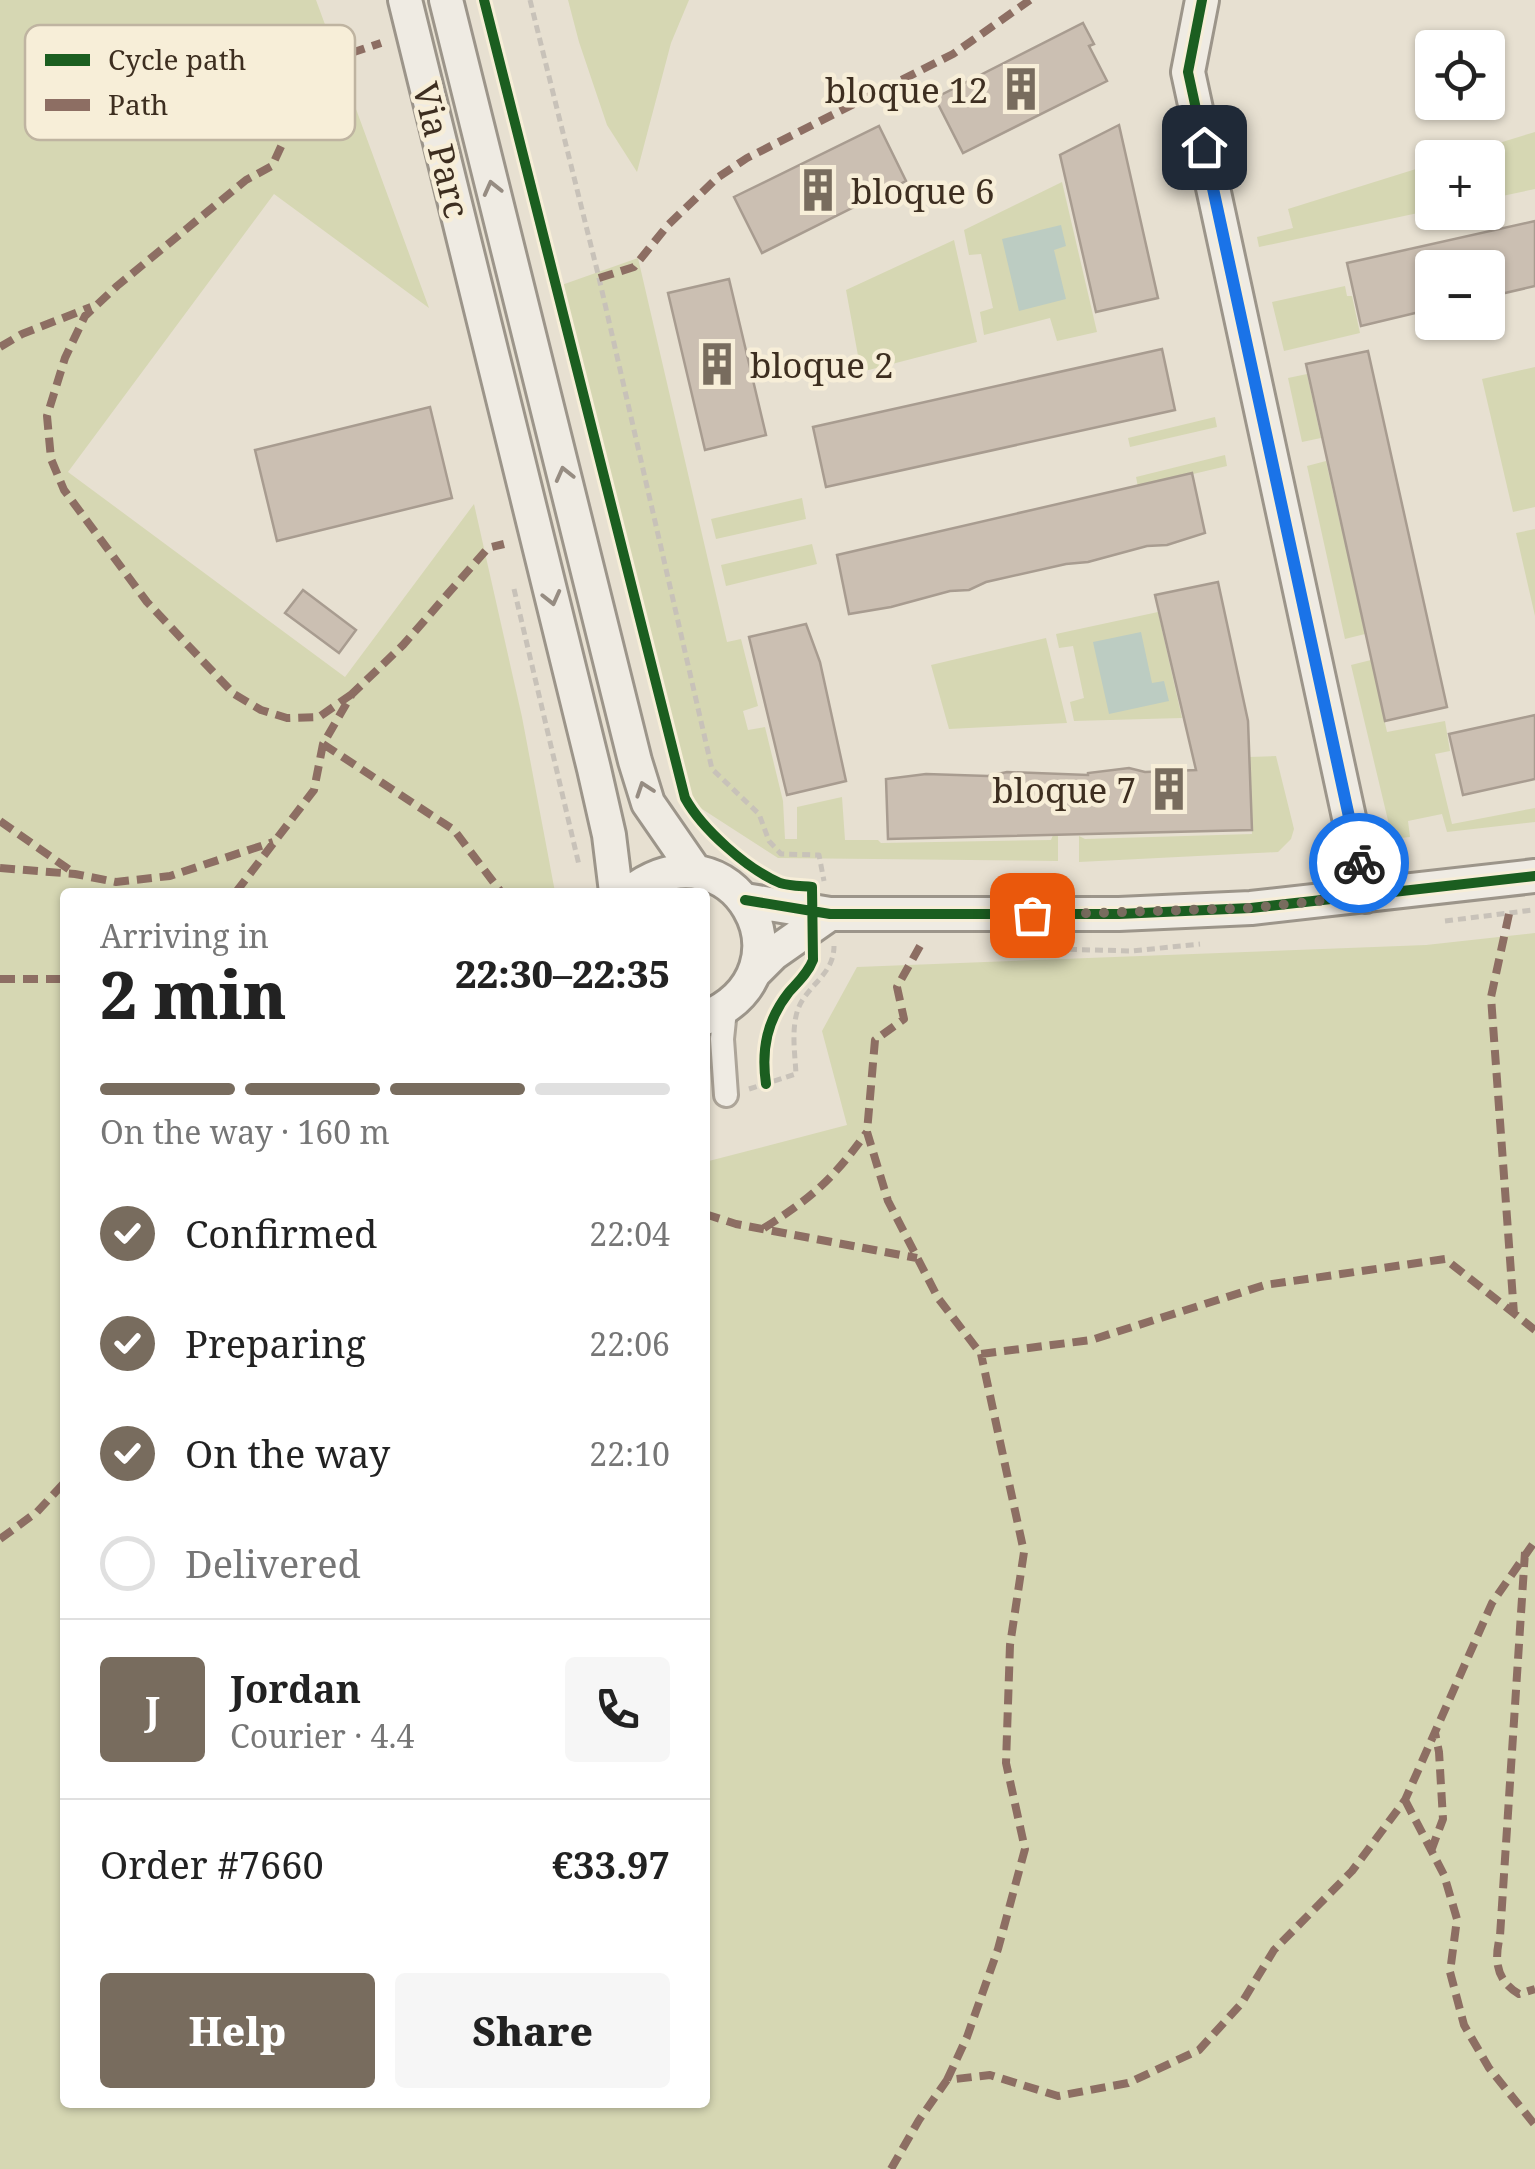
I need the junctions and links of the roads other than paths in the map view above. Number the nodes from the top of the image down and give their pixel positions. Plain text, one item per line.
1 (405, 0) edge
2 (446, 0) edge
3 (1202, 0) edge
4 (695, 871) junction
5 (1535, 876) edge
6 (616, 888) edge
7 (637, 888) edge
8 (1366, 896) junction
9 (745, 900) junction
10 (832, 928) junction
11 (756, 970) junction
12 (715, 1014) edge
13 (726, 1095) road end

1 -> 6 main road, Via Parc
4 -> 2 main road, Via Parc
3 - 8 main road
4 - 7 main road
4 - 9 main road
5 - 8 main road
8 - 10 main road
9 - 10 main road
9 - 11 main road
10 - 11 main road
11 - 12 main road
12 - 13 street

